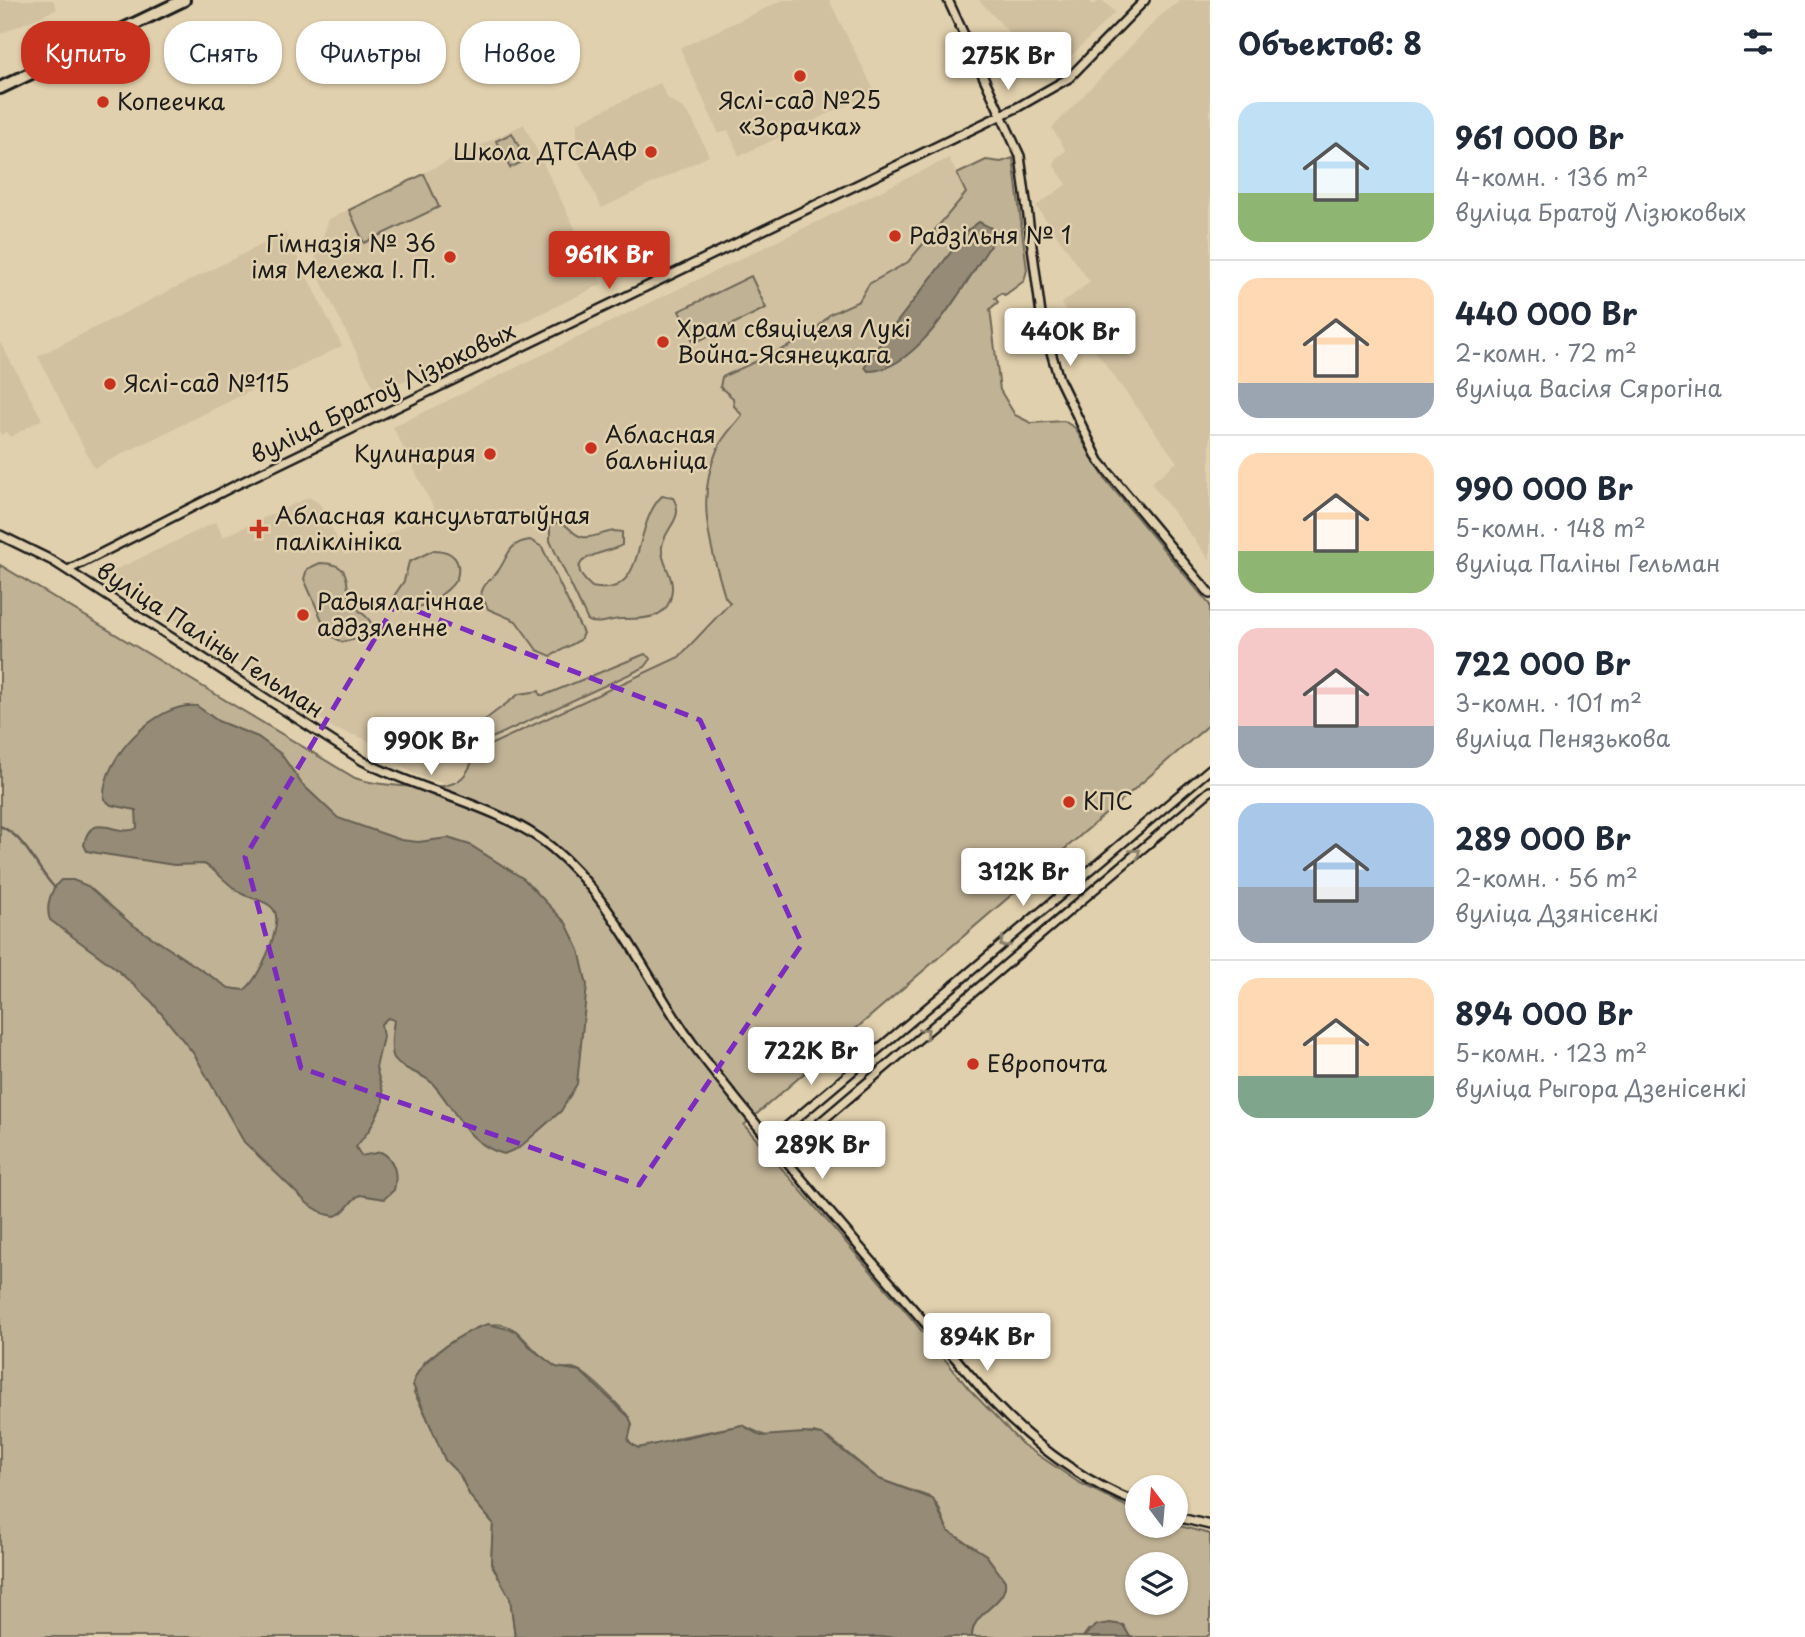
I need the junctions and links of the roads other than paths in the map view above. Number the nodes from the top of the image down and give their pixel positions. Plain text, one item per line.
1 (184, 0) edge
2 (948, 0) edge
3 (1145, 0) edge
4 (0, 88) edge
5 (1003, 115) junction
6 (0, 535) edge
7 (68, 570) junction
8 (1210, 594) edge
9 (1210, 769) edge
10 (1210, 790) edge
11 (776, 1149) junction
12 (1125, 1496) edge
13 (1188, 1520) edge
14 (1210, 1525) edge

1 - 4 main road
2 - 5 street
3 - 5 street, вуліца Братоў Лізюковых
5 - 7 street, вуліца Братоў Лізюковых
5 - 8 street
6 - 7 street, вуліца Паліны Гельман
7 - 11 street, вуліца Паліны Гельман
9 -> 11 street
11 -> 10 street
11 - 12 street, вуліца Паліны Гельман
13 - 14 street

